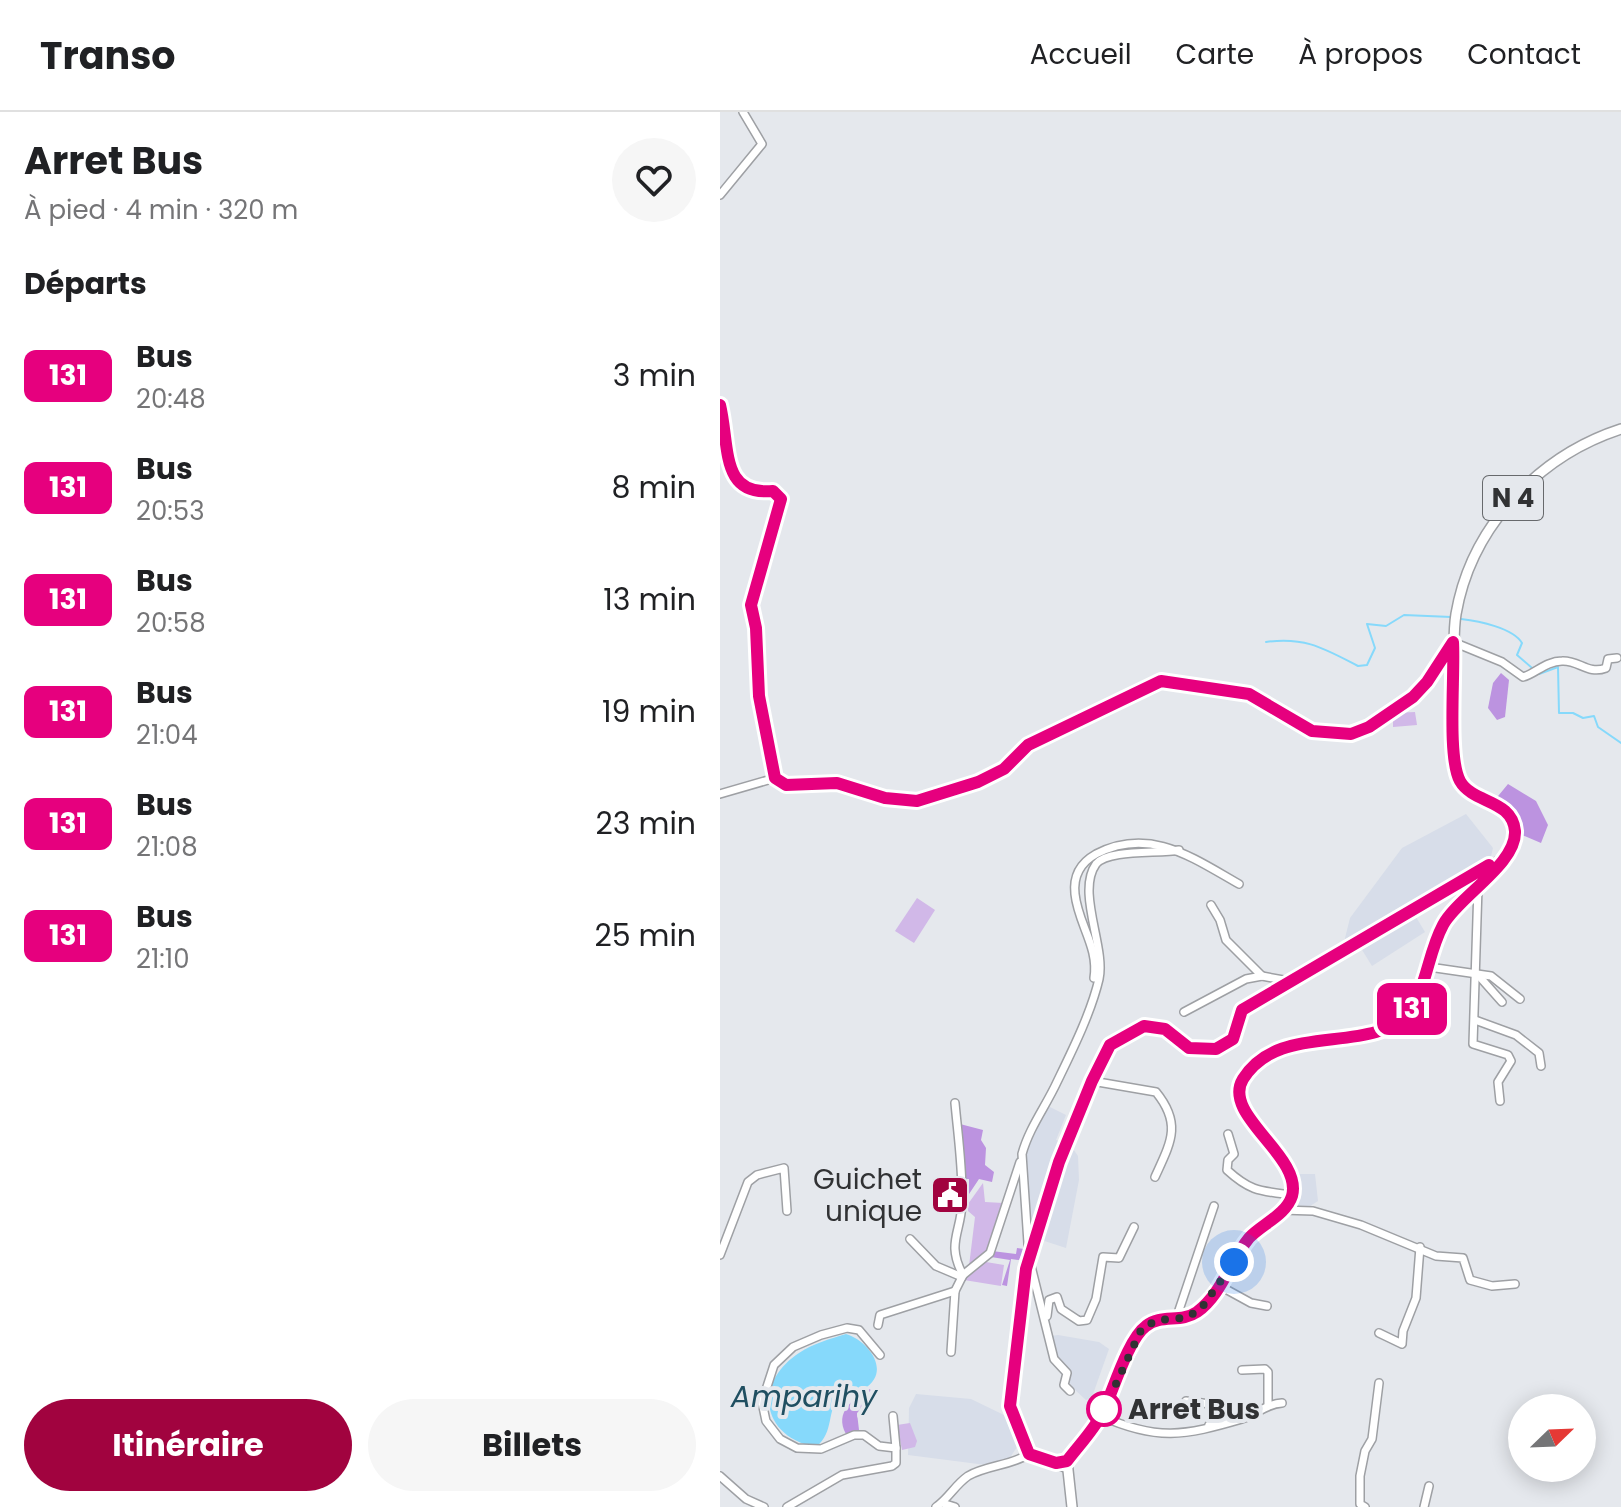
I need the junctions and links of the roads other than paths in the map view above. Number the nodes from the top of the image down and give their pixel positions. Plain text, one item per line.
1 (743, 112) edge
2 (720, 195) edge
3 (720, 405) edge
4 (1621, 429) edge
5 (1453, 642) junction
6 (1617, 658) dead end
7 (775, 778) junction
8 (720, 794) edge
9 (1179, 850) junction
10 (1507, 855) junction
11 (1239, 884) dead end
12 (1478, 887) junction
13 (1211, 905) dead end
14 (1429, 967) junction
15 (1476, 973) junction
16 (1262, 976) junction
17 (1289, 982) junction
18 (1520, 999) dead end
19 (1090, 1000) junction
20 (1502, 1002) dead end
21 (1184, 1012) dead end
22 (1475, 1020) junction
23 (1541, 1066) dead end
24 (1092, 1081) junction
25 (1500, 1101) dead end
26 (955, 1103) dead end
27 (1228, 1134) dead end
28 (1022, 1159) junction
29 (1155, 1177) dead end
30 (1292, 1195) junction
31 (1214, 1206) dead end
32 (1282, 1210) junction
33 (787, 1211) dead end
34 (1134, 1227) dead end
35 (910, 1239) dead end
36 (1420, 1247) junction
37 (720, 1255) edge
38 (1029, 1258) junction
39 (962, 1276) junction
40 (1515, 1284) dead end
41 (1220, 1286) junction
42 (955, 1291) junction
43 (1267, 1306) dead end
44 (1176, 1319) junction
45 (1046, 1322) junction
46 (878, 1325) dead end
47 (1379, 1333) dead end
48 (951, 1352) dead end
49 (880, 1355) dead end
50 (1242, 1370) dead end
51 (1379, 1383) dead end
52 (1070, 1391) dead end
53 (1186, 1401) dead end
54 (1282, 1403) dead end
55 (1268, 1404) junction
56 (893, 1416) dead end
57 (1101, 1416) junction
58 (1208, 1429) junction
59 (896, 1448) junction
60 (1029, 1454) junction
61 (1064, 1467) junction
62 (720, 1476) edge
63 (1429, 1486) dead end
64 (939, 1505) edge
65 (764, 1507) edge
66 (787, 1507) edge
67 (955, 1507) edge
68 (1072, 1507) edge
69 (1365, 1507) edge
70 (1424, 1507) edge

1 - 2 street
3 - 7 street
4 - 5 main road, N 4
5 - 6 street
5 - 7 street
5 - 10 main road
7 - 8 street
9 - 11 street
9 - 19 street
9 - 19 street
10 - 12 main road
10 - 17 street
12 - 14 main road
12 - 15 street
13 - 16 street
14 - 15 street
14 - 30 main road
15 - 18 street
15 - 20 street
15 - 22 street
16 - 17 street
16 - 21 street
17 - 24 street
19 - 28 street
22 - 23 street
22 - 25 street
24 - 29 street
24 - 38 street
26 - 39 street
27 - 30 street
28 - 38 street
28 - 39 street
30 - 32 main road
31 - 44 street
32 - 36 street
32 - 41 main road
33 - 37 street
34 - 45 street
35 - 39 street
36 - 40 street
36 - 47 street
38 - 45 street
38 - 60 street
39 - 42 street
41 - 43 street
41 - 44 main road
42 - 46 street
42 - 48 street
44 - 57 main road
45 - 52 street
49 - 59 street
50 - 55 street
51 - 69 street
53 - 58 street
54 - 55 street
55 - 58 street
56 - 59 street
57 - 58 street
57 - 61 main road
59 - 66 street
60 - 61 street
60 - 64 street
61 - 68 main road
62 - 65 street
63 - 70 street
64 - 67 street

